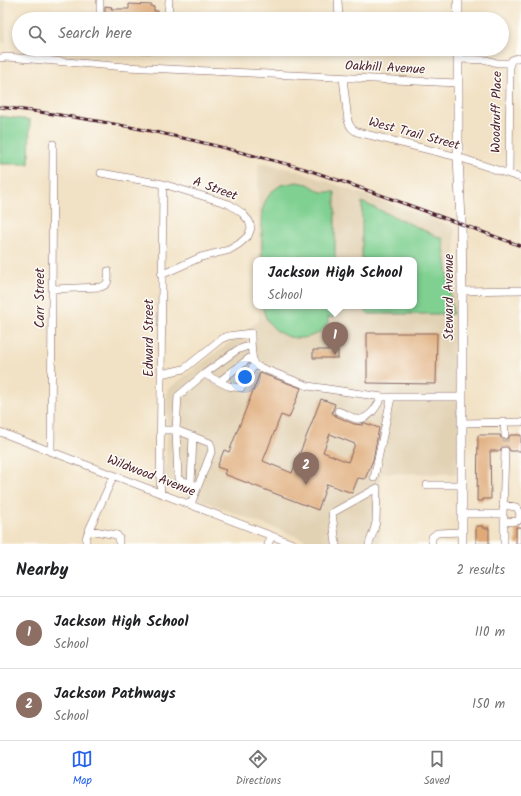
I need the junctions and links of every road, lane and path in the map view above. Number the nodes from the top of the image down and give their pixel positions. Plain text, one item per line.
1 (100, 0) edge
2 (169, 0) edge
3 (338, 0) edge
4 (458, 0) edge
5 (100, 12) edge
6 (168, 12) edge
7 (339, 12) edge
8 (458, 12) edge
9 (458, 56) edge
10 (0, 58) edge
11 (521, 58) edge
12 (458, 60) junction
13 (510, 63) junction
14 (343, 78) junction
15 (457, 83) junction
16 (53, 144) dead end
17 (458, 157) junction
18 (102, 173) dead end
19 (509, 174) junction
20 (521, 178) edge
21 (163, 184) junction
22 (108, 271) dead end
23 (161, 275) junction
24 (52, 289) junction
25 (521, 290) edge
26 (462, 291) junction
27 (251, 344) junction
28 (252, 356) junction
29 (254, 365) junction
30 (161, 374) junction
31 (204, 374) junction
32 (220, 381) junction
33 (382, 398) junction
34 (392, 398) junction
35 (462, 398) junction
36 (338, 411) dead end
37 (504, 422) junction
38 (521, 422) edge
39 (462, 423) junction
40 (161, 430) junction
41 (176, 430) junction
42 (0, 432) edge
43 (505, 435) tunnel mouth
44 (193, 436) junction
45 (505, 451) tunnel mouth
46 (51, 452) junction
47 (114, 475) junction
48 (374, 478) dead end
49 (194, 485) junction
50 (427, 485) dead end
51 (462, 485) junction
52 (161, 493) junction
53 (191, 504) junction
54 (503, 505) junction
55 (462, 514) junction
56 (504, 514) junction
57 (504, 522) junction
58 (89, 530) junction
59 (462, 532) junction
60 (272, 536) junction
61 (86, 544) edge
62 (119, 544) edge
63 (268, 544) edge
64 (293, 544) edge
65 (336, 544) edge
66 (369, 544) edge
67 (432, 544) edge
68 (462, 544) edge
69 (504, 544) edge

1 - 5 street
2 - 6 street
3 - 7 street
4 - 8 main road
9 - 12 main road, Steward Avenue
10 - 14 street, Oakhill Avenue
11 - 13 street, Woodruff Place
12 - 13 street
12 - 15 main road, Steward Avenue
13 - 19 street, Woodruff Place
14 - 15 street, Oakhill Avenue
14 - 17 street, West Trail Street
15 - 17 main road, Steward Avenue
16 - 24 street, Carr Street
17 - 19 street, West Trail Street
17 - 26 main road, Steward Avenue
18 - 21 street, A Street
19 - 20 street, West Trail Street
21 - 23 street, Edward Street
21 - 23 street, A Street
22 - 24 street
23 - 30 street, Edward Street
24 - 46 street, Carr Street
25 - 26 street
26 - 35 main road, Steward Avenue
27 - 28 street
27 - 30 street
27 - 31 street
28 - 29 street
28 - 32 street
29 - 32 street
29 - 33 street
30 - 40 street, Edward Street
31 - 32 street
31 - 41 street
33 - 34 street
33 - 36 street
34 - 35 street
34 - 48 street
35 - 39 main road, Steward Avenue
37 - 38 street
37 - 39 street
37 - 43 street
39 - 51 main road, Steward Avenue
40 - 41 street
40 - 52 street, Edward Street
41 - 44 street
41 - 49 street
42 - 46 street, Wildwood Avenue
44 - 49 street
44 - 49 street
45 - 54 street
46 - 47 street, Wildwood Avenue
47 - 52 street, Wildwood Avenue
47 - 58 street
49 - 53 street
50 - 51 street
51 - 55 main road, Steward Avenue
52 - 53 street, Wildwood Avenue
53 - 60 street, Wildwood Avenue
54 - 56 street
54 - 57 street
55 - 56 street
55 - 59 main road, Steward Avenue
56 - 57 street
57 - 69 street
58 - 61 street
58 - 62 street
59 - 67 street
59 - 68 main road, Steward Avenue
60 - 63 street
60 - 64 street, Wildwood Avenue
65 - 66 street

